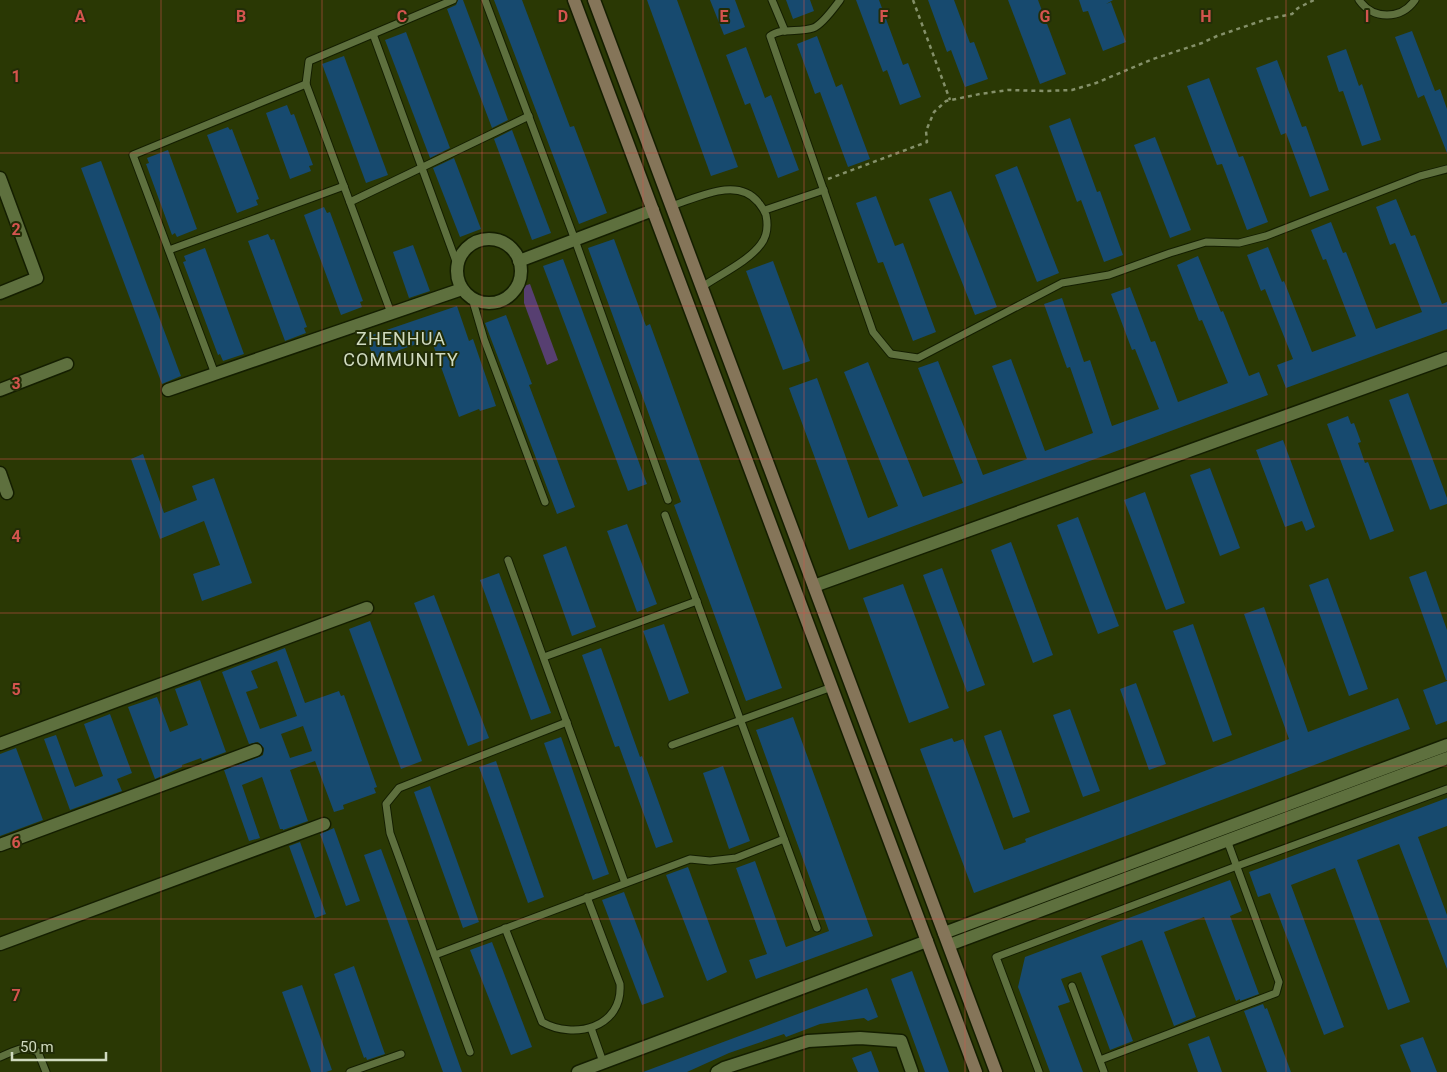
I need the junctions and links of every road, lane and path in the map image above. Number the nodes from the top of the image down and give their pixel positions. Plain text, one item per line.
1 (453, 0) edge
2 (485, 0) edge
3 (574, 0) edge
4 (594, 0) edge
5 (772, 0) edge
6 (840, 0) edge
7 (913, 0) edge
8 (1314, 0) edge
9 (1359, 0) edge
10 (1415, 0) edge
11 (785, 31) junction
12 (373, 34) junction
13 (306, 84) junction
14 (950, 100) junction
15 (529, 116) junction
16 (422, 168) junction
17 (1447, 169) edge
18 (0, 178) edge
19 (821, 182) junction
20 (344, 186) junction
21 (824, 190) junction
22 (350, 202) junction
23 (671, 206) junction
24 (652, 210) junction
25 (765, 210) junction
26 (576, 240) junction
27 (168, 250) junction
28 (519, 261) junction
29 (457, 264) junction
30 (702, 287) junction
31 (0, 293) edge
32 (467, 293) junction
33 (391, 313) junction
34 (1447, 358) edge
35 (67, 364) dead end
36 (214, 374) junction
37 (0, 390) edge
38 (168, 390) dead end
39 (0, 474) edge
40 (8, 493) dead end
41 (668, 500) dead end
42 (545, 502) dead end
43 (666, 515) dead end
44 (508, 560) dead end
45 (814, 586) junction
46 (697, 601) junction
47 (367, 608) dead end
48 (544, 657) junction
49 (832, 687) junction
50 (740, 720) junction
51 (567, 722) junction
52 (0, 744) edge
53 (672, 745) dead end
54 (1447, 745) edge
55 (256, 750) dead end
56 (1447, 758) edge
57 (1447, 789) edge
58 (324, 824) dead end
59 (784, 839) junction
60 (1227, 840) junction
61 (0, 845) edge
62 (1236, 866) junction
63 (625, 883) junction
64 (587, 897) junction
65 (505, 928) junction
66 (817, 928) dead end
67 (946, 939) junction
68 (927, 941) junction
69 (0, 944) edge
70 (435, 955) junction
71 (1072, 986) dead end
72 (591, 1028) junction
73 (470, 1052) dead end
74 (401, 1054) dead end
75 (0, 1057) edge
76 (1100, 1060) junction
77 (599, 1067) edge
78 (46, 1072) edge
79 (350, 1072) edge
80 (578, 1072) edge
81 (717, 1072) edge
82 (912, 1072) edge
83 (976, 1072) edge
84 (996, 1072) edge
85 (1039, 1072) edge
86 (1104, 1072) edge

1 - 12 lane
2 - 15 lane
3 - 24 main road
4 - 23 main road
5 - 11 lane
6 - 11 lane
7 - 14 path
8 - 14 path
9 - 10 lane
11 - 19 lane
12 - 13 lane
12 - 16 lane
13 - 20 lane
13 - 27 lane
14 - 19 path
15 - 16 lane
15 - 26 lane
16 - 22 lane
16 - 29 lane
17 - 21 lane
18 - 31 street
19 - 21 lane
20 - 22 lane
20 - 27 lane
21 - 25 lane
22 - 33 lane
23 - 25 lane
23 - 30 main road
24 - 26 street
24 - 49 main road
25 - 30 lane
26 - 28 street
26 - 41 lane
27 - 36 lane
28 - 29 street
28 - 32 street
29 - 32 street
30 - 45 main road
32 - 33 street
32 - 42 lane
33 - 36 street
34 - 45 street
35 - 37 street
36 - 38 street
39 - 40 street
43 - 46 lane
44 - 48 lane
45 - 67 main road
46 - 48 lane
46 - 50 lane
47 - 52 street
48 - 51 lane
49 - 50 lane
49 - 68 main road
50 - 53 lane
50 - 59 lane
51 - 63 lane
51 - 70 lane
54 - 67 street
55 - 61 street
56 - 60 street
57 - 62 lane
58 - 69 street
59 - 63 lane
59 - 66 lane
60 - 62 lane
60 - 67 street
62 - 76 lane
62 - 85 lane
63 - 64 lane
64 - 65 lane
64 - 72 lane
65 - 70 lane
65 - 72 lane
67 - 84 main road
68 - 77 street
68 - 83 main road
70 - 73 lane
71 - 76 lane
72 - 77 lane
74 - 79 lane
75 - 78 lane
76 - 86 lane
77 - 80 street
81 - 82 street

